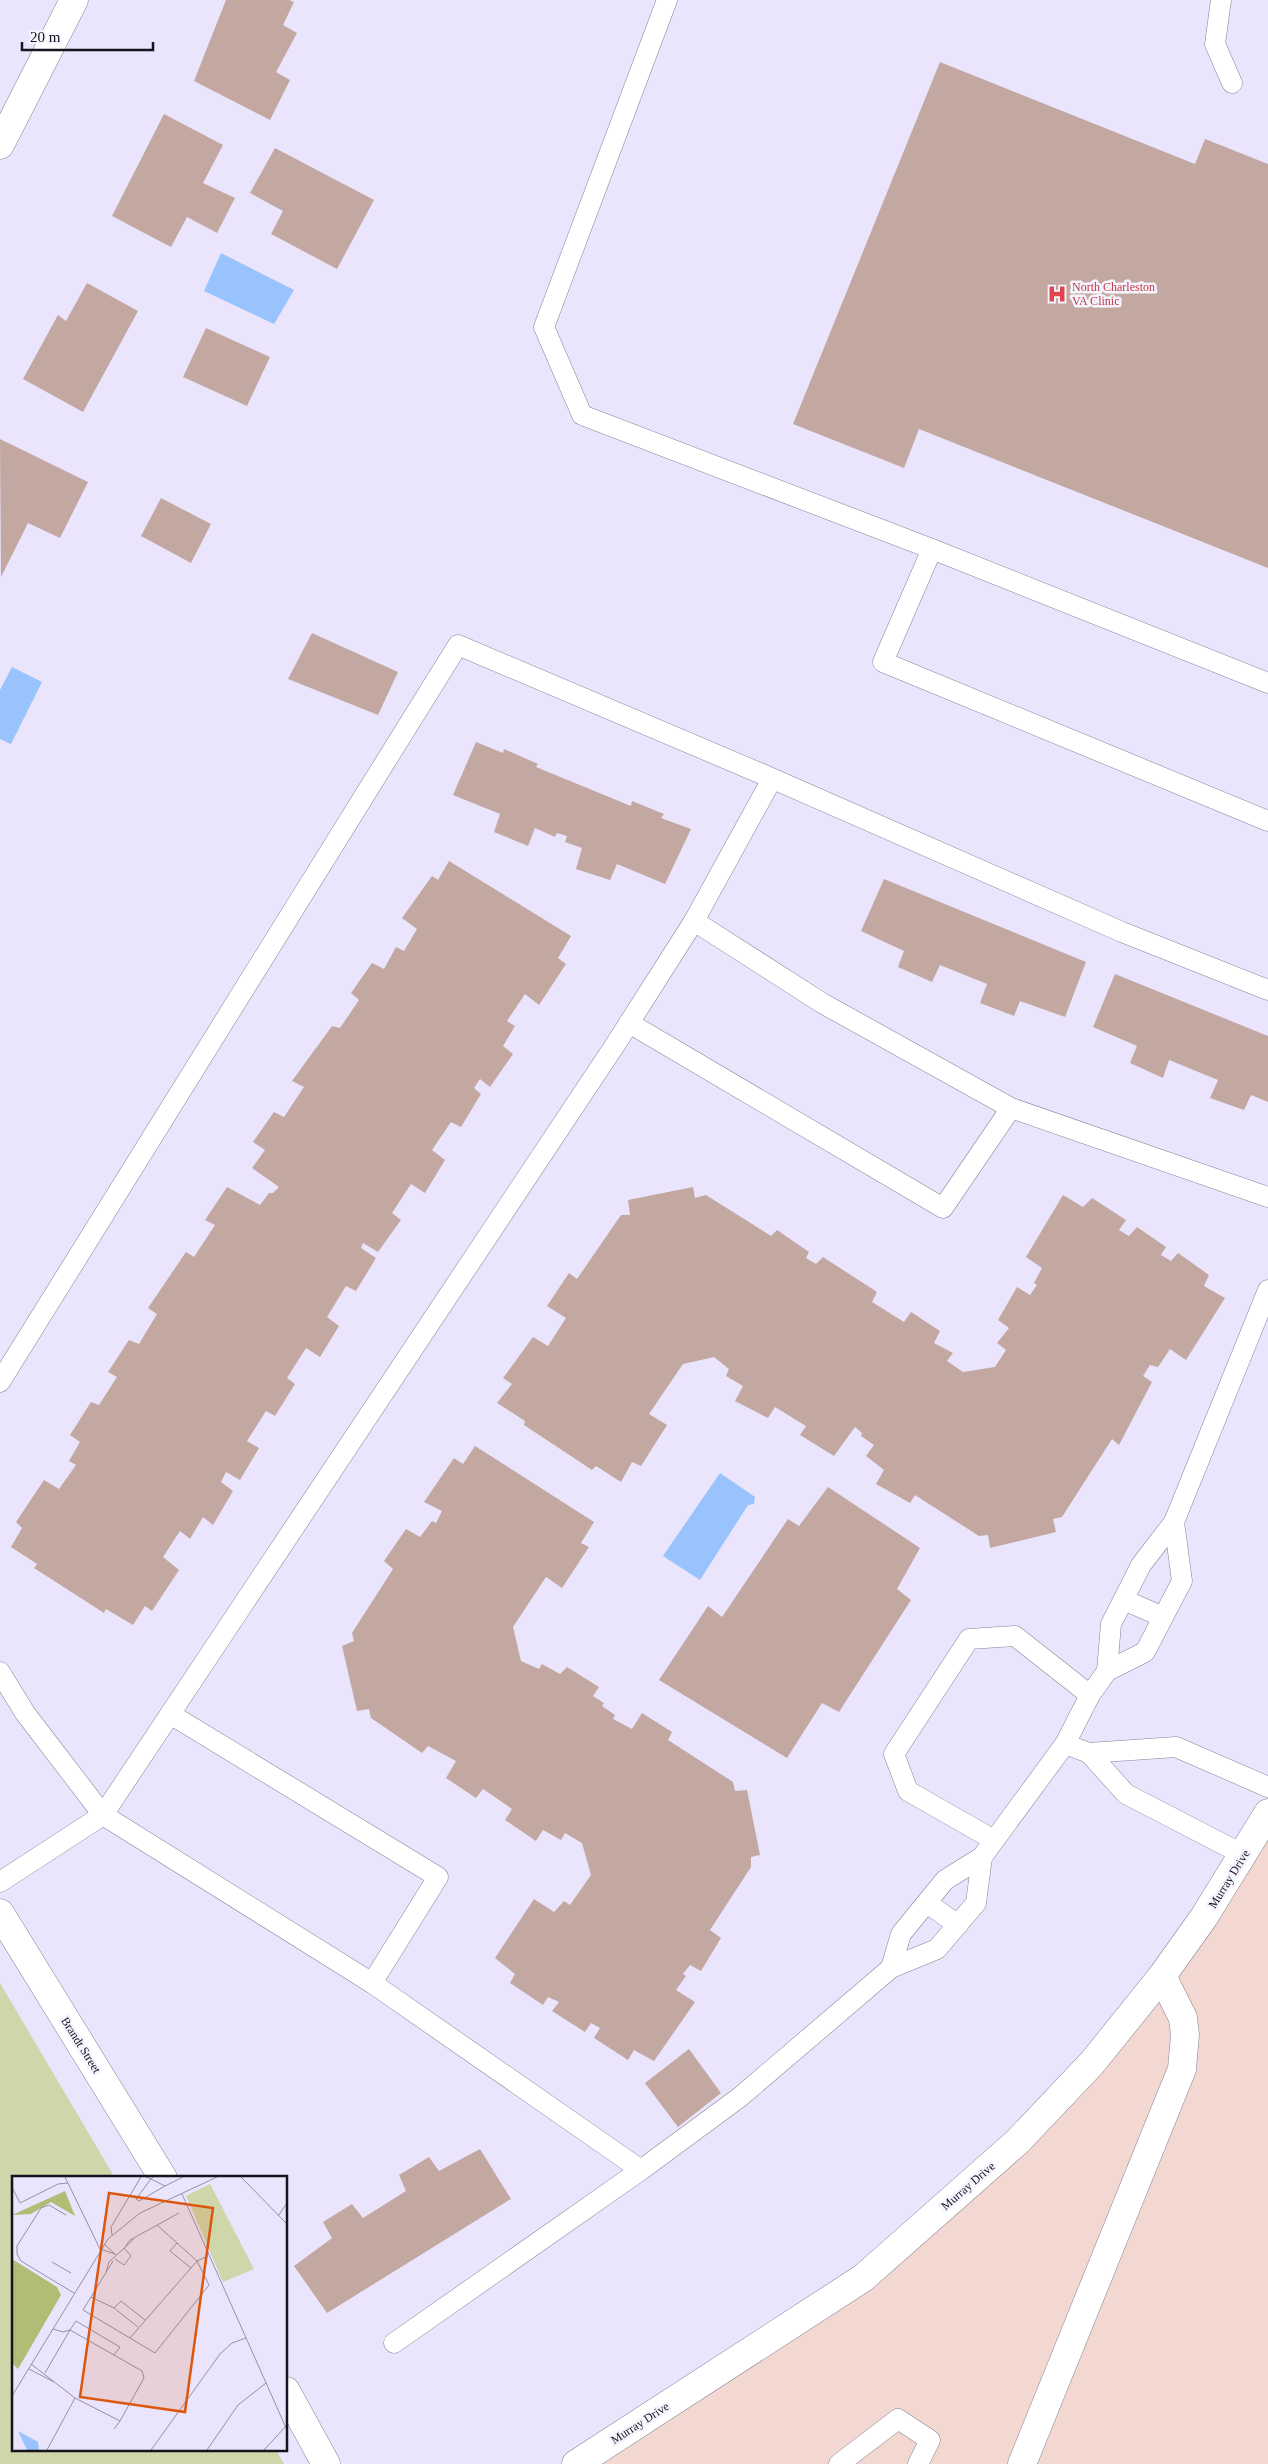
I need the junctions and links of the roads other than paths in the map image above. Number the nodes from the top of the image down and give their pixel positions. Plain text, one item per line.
1 (74, 0) edge
2 (668, 0) edge
3 (1221, 0) edge
4 (1232, 83) dead end
5 (0, 146) edge
6 (932, 549) junction
7 (1268, 683) edge
8 (772, 779) junction
9 (1268, 821) edge
10 (694, 921) junction
11 (1268, 990) edge
12 (629, 1023) junction
13 (1011, 1108) junction
14 (1268, 1197) edge
15 (1268, 1290) edge
16 (0, 1382) edge
17 (1174, 1522) junction
18 (1124, 1600) junction
19 (1163, 1617) junction
20 (1107, 1671) junction
21 (0, 1672) edge
22 (1090, 1695) junction
23 (170, 1714) junction
24 (1065, 1744) junction
25 (1089, 1753) junction
26 (1268, 1787) edge
27 (1268, 1813) edge
28 (103, 1815) junction
29 (994, 1840) junction
30 (1244, 1855) junction
31 (982, 1857) junction
32 (0, 1882) edge
33 (927, 1903) junction
34 (0, 1913) edge
35 (958, 1925) junction
36 (892, 1968) junction
37 (1162, 1976) junction
38 (372, 1983) junction
39 (642, 2170) junction
40 (162, 2176) edge
41 (394, 2343) dead end
42 (288, 2395) edge
43 (326, 2464) edge
44 (576, 2464) edge
45 (839, 2464) edge
46 (918, 2464) edge
47 (1022, 2464) edge

1 - 5 street
2 - 6 lane
3 - 4 lane
6 - 7 lane
6 - 9 lane
8 - 10 lane
8 - 11 lane
8 - 16 lane
10 - 12 lane
10 - 13 lane
12 - 13 lane
12 - 23 lane
13 - 14 lane
15 - 17 lane
17 - 18 lane
17 - 19 lane
18 - 19 lane
18 - 20 lane
19 - 20 lane
20 - 22 lane
21 - 28 lane
22 - 24 lane
22 - 29 lane
23 - 28 lane
23 - 38 lane
24 - 25 lane
24 - 29 lane
25 - 26 lane
25 - 30 lane
27 - 30 street, Murray Drive
28 - 32 lane
28 - 38 lane
29 - 31 lane
30 - 37 street, Murray Drive
31 - 33 lane
31 - 35 lane
33 - 35 lane
33 - 36 lane
34 - 40 street, Brandt Street
35 - 36 lane
36 - 39 lane
37 - 44 street, Murray Drive
37 - 47 street
38 - 39 lane
39 - 41 lane
42 - 43 street
45 - 46 lane

